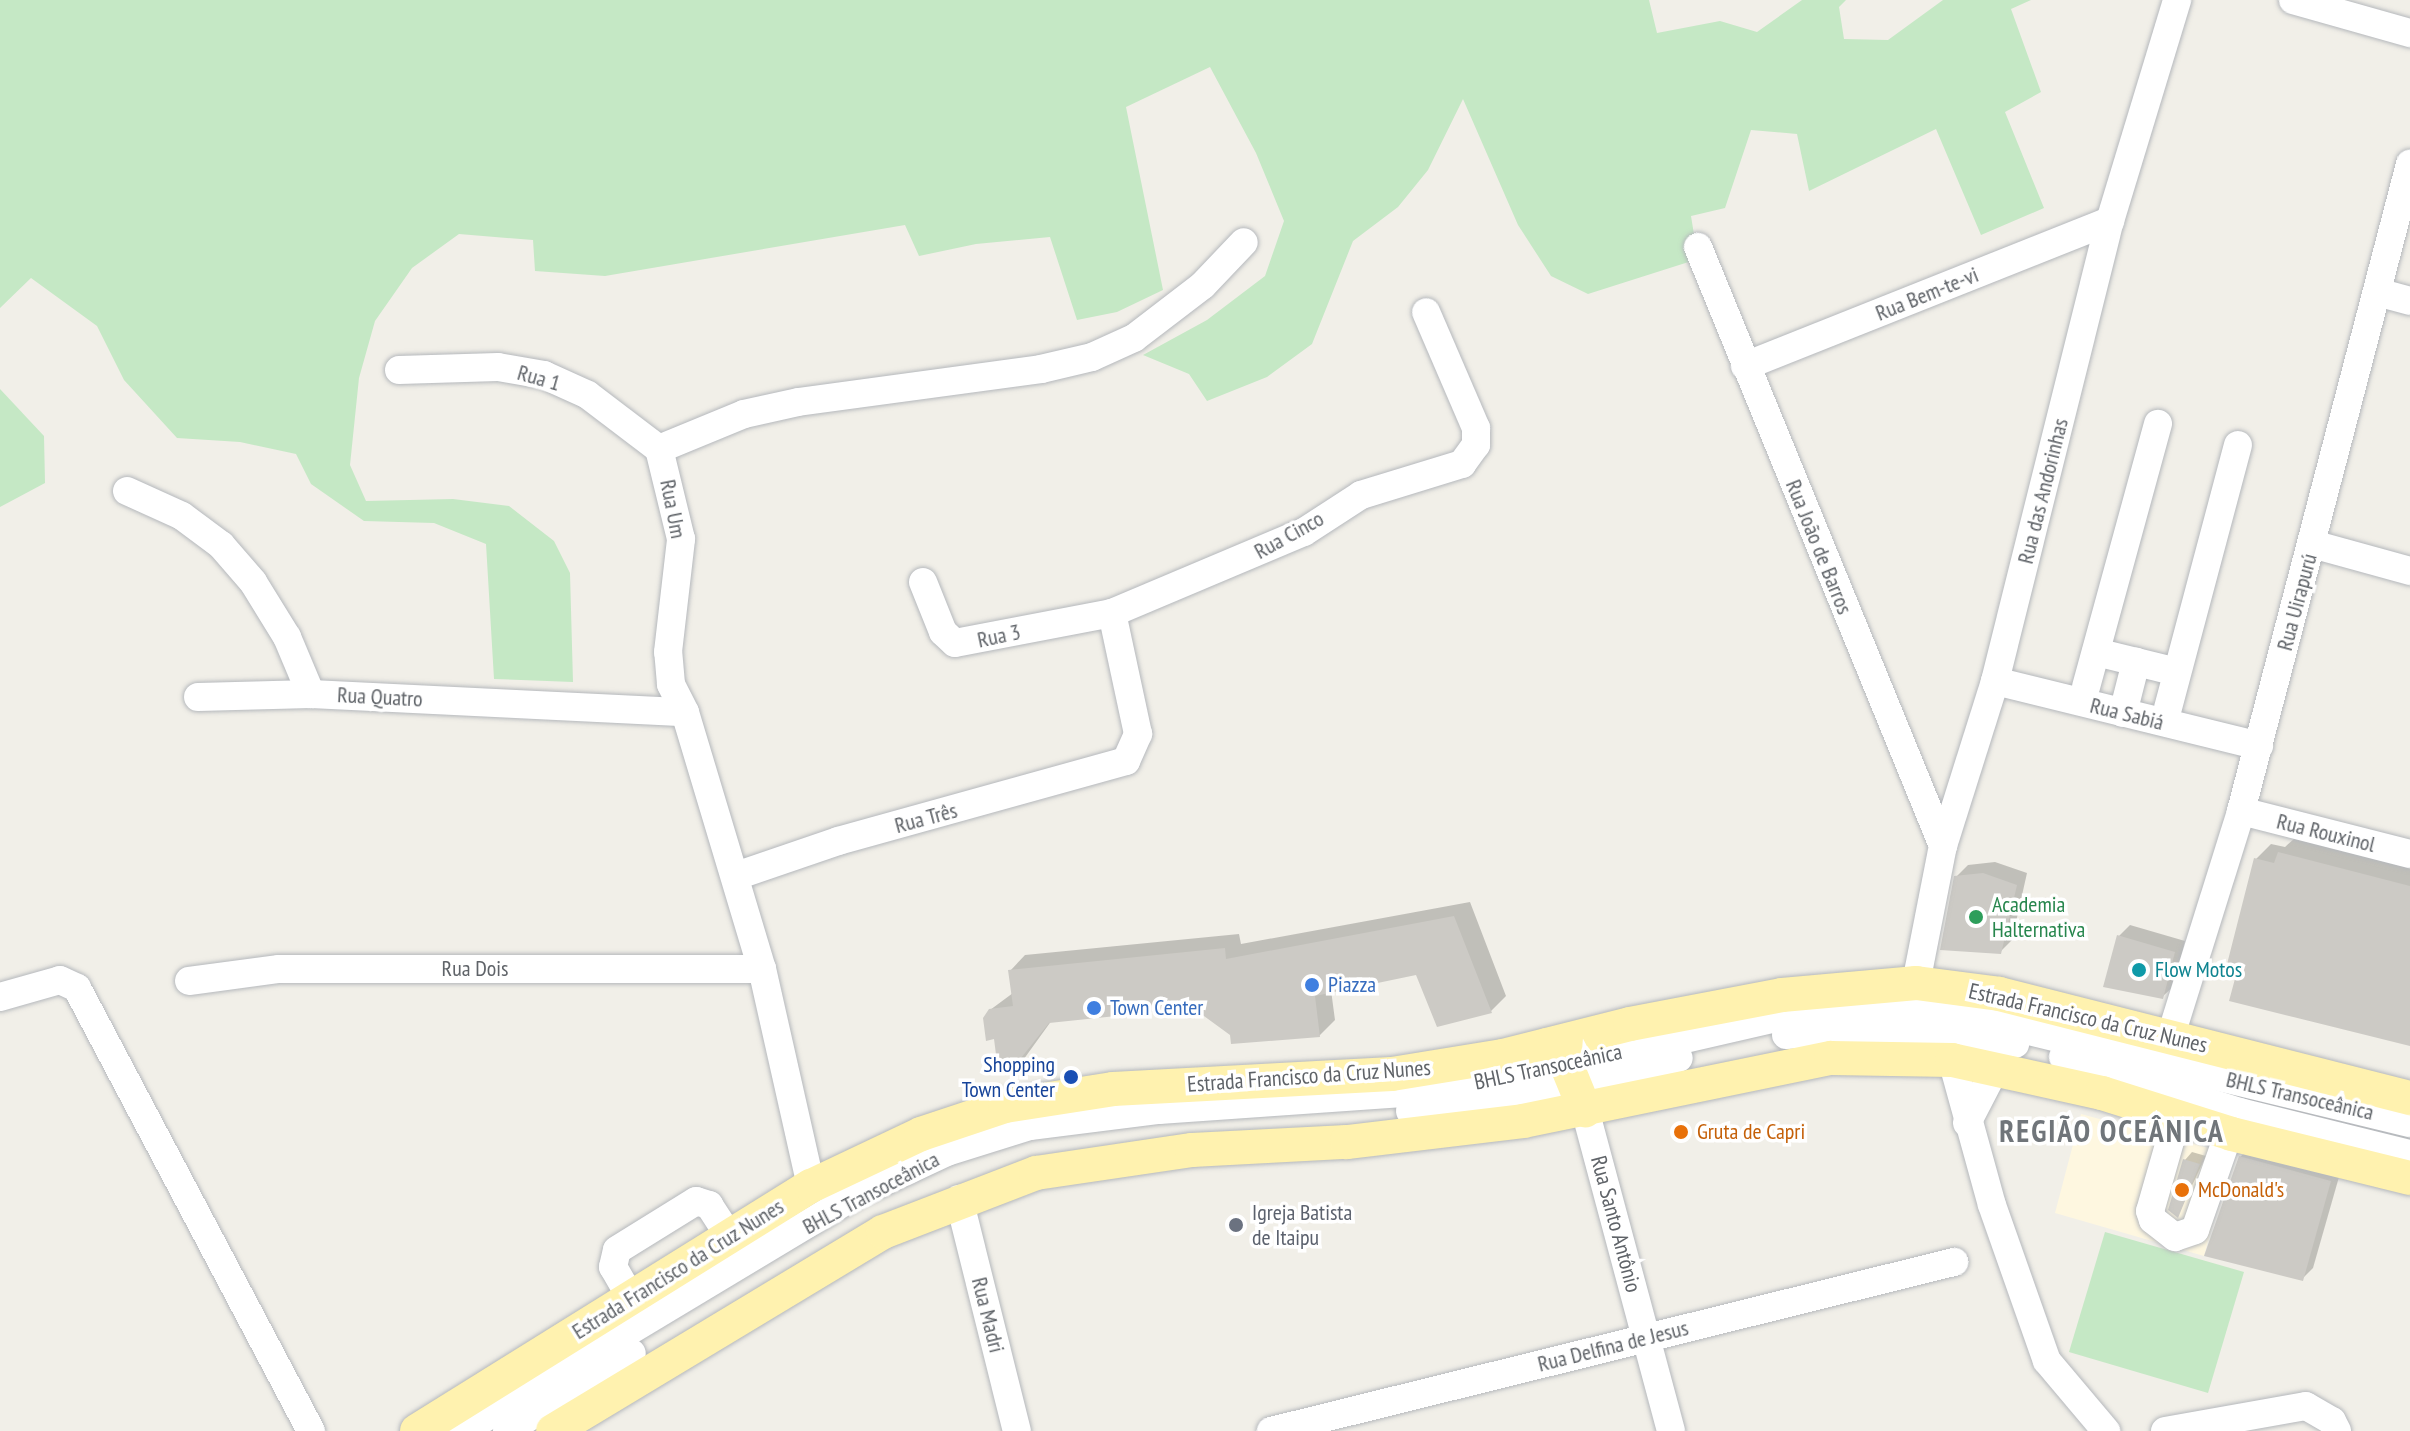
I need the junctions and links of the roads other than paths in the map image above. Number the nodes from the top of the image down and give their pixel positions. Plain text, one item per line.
1 (2177, 0) edge
2 (2293, 0) edge
3 (2410, 33) edge
4 (2410, 164) edge
5 (2110, 221) junction
6 (1244, 242) dead end
7 (1698, 247) dead end
8 (2377, 292) junction
9 (2410, 301) edge
10 (1426, 312) dead end
11 (1745, 366) junction
12 (399, 370) dead end
13 (2158, 424) dead end
14 (2238, 445) dead end
15 (659, 449) junction
16 (127, 491) dead end
17 (2312, 544) junction
18 (2410, 571) edge
19 (923, 582) dead end
20 (1112, 613) junction
21 (2096, 652) junction
22 (2136, 662) junction
23 (2177, 672) junction
24 (1995, 681) junction
25 (2086, 687) dead end
26 (311, 694) junction
27 (198, 697) dead end
28 (2168, 708) dead end
29 (685, 712) junction
30 (2123, 713) junction
31 (2259, 746) junction
32 (2241, 811) junction
33 (1943, 846) junction
34 (2410, 854) edge
35 (736, 876) junction
36 (762, 969) junction
37 (189, 981) dead end
38 (1916, 983) junction
39 (0, 997) edge
40 (2171, 1035) junction
41 (1952, 1060) junction
42 (1995, 1069) junction
43 (1569, 1076) junction
44 (2410, 1098) edge
45 (2168, 1114) junction
46 (1967, 1123) junction
47 (2410, 1123) edge
48 (2238, 1135) junction
49 (2410, 1154) edge
50 (2410, 1178) edge
51 (811, 1186) junction
52 (959, 1199) junction
53 (730, 1237) junction
54 (1954, 1262) dead end
55 (631, 1298) junction
56 (1647, 1338) junction
57 (311, 1431) edge
58 (417, 1431) edge
59 (463, 1431) edge
60 (507, 1431) edge
61 (553, 1431) edge
62 (1017, 1431) edge
63 (1271, 1431) edge
64 (1671, 1431) edge
65 (2106, 1431) edge
66 (2165, 1431) edge
67 (2337, 1431) edge

1 - 5 street, Rua das Andorinhas
2 - 3 street
4 - 8 street, Rua Uirapurú
5 - 11 street, Rua Bem-te-vi
5 - 24 street, Rua das Andorinhas
6 - 15 street, Rua Um
7 - 11 street, Rua João de Barros
8 - 9 street
8 - 17 street, Rua Uirapurú
10 - 20 street, Rua Cinco
11 - 33 street, Rua João de Barros
12 - 15 street, Rua 1
13 - 21 street
14 - 23 street
15 - 29 street, Rua Um
16 - 26 street, Rua Quatro
17 - 18 street
17 - 31 street, Rua Uirapurú
19 - 20 street, Rua 3
20 - 35 street, Rua Três
21 - 22 street
21 - 25 street
22 - 23 street
22 - 30 street
23 - 28 street
24 - 30 street, Rua Sabiá
24 - 33 street, Rua das Andorinhas
26 - 27 street
26 - 29 street, Rua Quatro
29 - 35 street, Rua Um
30 - 31 street, Rua Sabiá
31 - 32 street, Rua Uirapurú
32 - 34 street, Rua Rouxinol
32 - 40 street, Rua Uirapurú
33 - 38 street, Rua das Andorinhas
35 - 36 street, Rua Um
36 - 37 street, Rua Dois
36 - 51 street, Rua Um
38 - 40 main road, Estrada Francisco da Cruz Nunes
38 - 43 main road, Estrada Francisco da Cruz Nunes
39 - 57 street
40 - 44 main road, Estrada Francisco da Cruz Nunes
41 - 42 main road, Estrada Francisco da Cruz Nunes
41 - 43 main road, Estrada Francisco da Cruz Nunes
41 - 46 street
42 - 45 main road, Estrada Francisco da Cruz Nunes
42 - 46 street
43 - 47 street, BHLS Transoceânica
43 - 49 street, BHLS Transoceânica
43 - 51 main road, Estrada Francisco da Cruz Nunes
43 - 52 main road, Estrada Francisco da Cruz Nunes
43 - 56 street, Rua Santo Antônio
43 - 59 street, BHLS Transoceânica
43 - 60 street, BHLS Transoceânica
45 - 48 main road, Estrada Francisco da Cruz Nunes
45 - 48 street
46 - 65 street
48 - 50 main road, Estrada Francisco da Cruz Nunes
51 - 53 main road, Estrada Francisco da Cruz Nunes
52 - 61 main road, Estrada Francisco da Cruz Nunes
52 - 62 street, Rua Madri
53 - 55 main road, Estrada Francisco da Cruz Nunes
53 - 55 street
54 - 56 street, Rua Delfina de Jesus
55 - 58 main road, Estrada Francisco da Cruz Nunes
56 - 63 street, Rua Delfina de Jesus
56 - 64 street, Rua Santo Antônio
66 - 67 street

